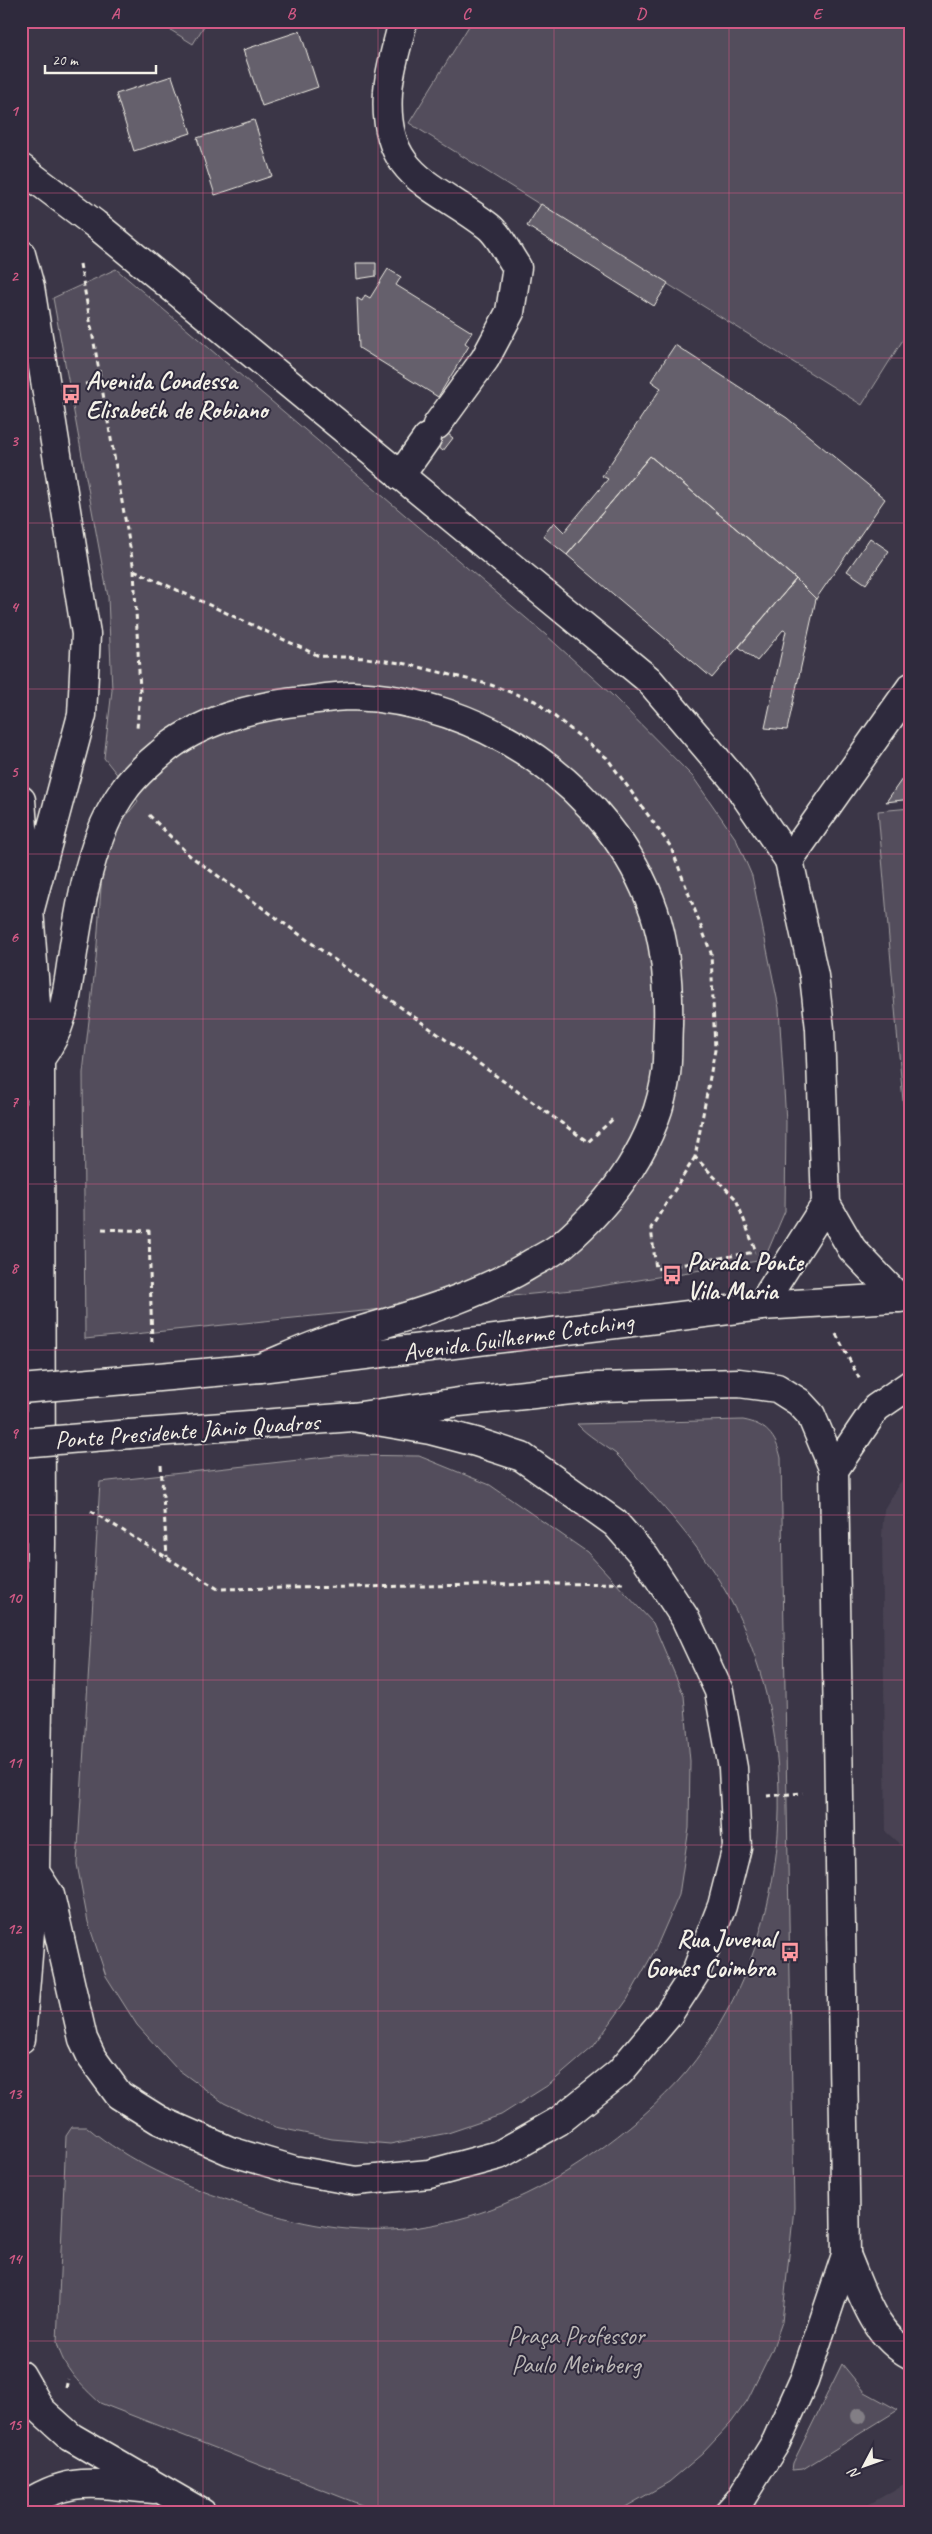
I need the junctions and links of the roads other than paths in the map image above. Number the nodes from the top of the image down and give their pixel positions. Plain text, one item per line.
1 (403, 21) edge
2 (21, 168) edge
3 (21, 254) edge
4 (400, 476) junction
5 (911, 687) edge
6 (21, 800) edge
7 (789, 860) junction
8 (30, 910) junction
9 (40, 1059) junction
10 (826, 1204) junction
11 (905, 1297) edge
12 (761, 1306) junction
13 (260, 1368) junction
14 (911, 1384) edge
15 (21, 1389) edge
16 (353, 1417) junction
17 (21, 1443) edge
18 (834, 1470) junction
19 (35, 1872) junction
20 (21, 2039) edge
21 (846, 2255) junction
22 (911, 2355) edge
23 (21, 2375) edge
24 (163, 2490) junction
25 (21, 2508) edge
26 (202, 2513) edge
27 (728, 2513) edge

1 - 4 main road
2 - 4 main road
3 - 8 main road
4 - 7 main road
5 - 7 main road
6 - 8 main road
7 - 10 main road
8 - 9 main road
9 - 13 main road
9 - 19 main road
10 - 11 main road
10 - 12 main road
11 - 12 main road, Avenida Guilherme Cotching
12 - 13 main road, Avenida Guilherme Cotching
13 - 15 main road, Avenida Guilherme Cotching, bridge
14 - 18 main road
16 - 17 main road, Ponte Presidente Jânio Quadros, bridge
16 - 18 main road
16 - 19 main road
18 - 21 main road
19 - 20 main road
21 - 22 main road
21 - 27 main road
23 - 24 main road
24 - 25 main road
24 - 26 main road

